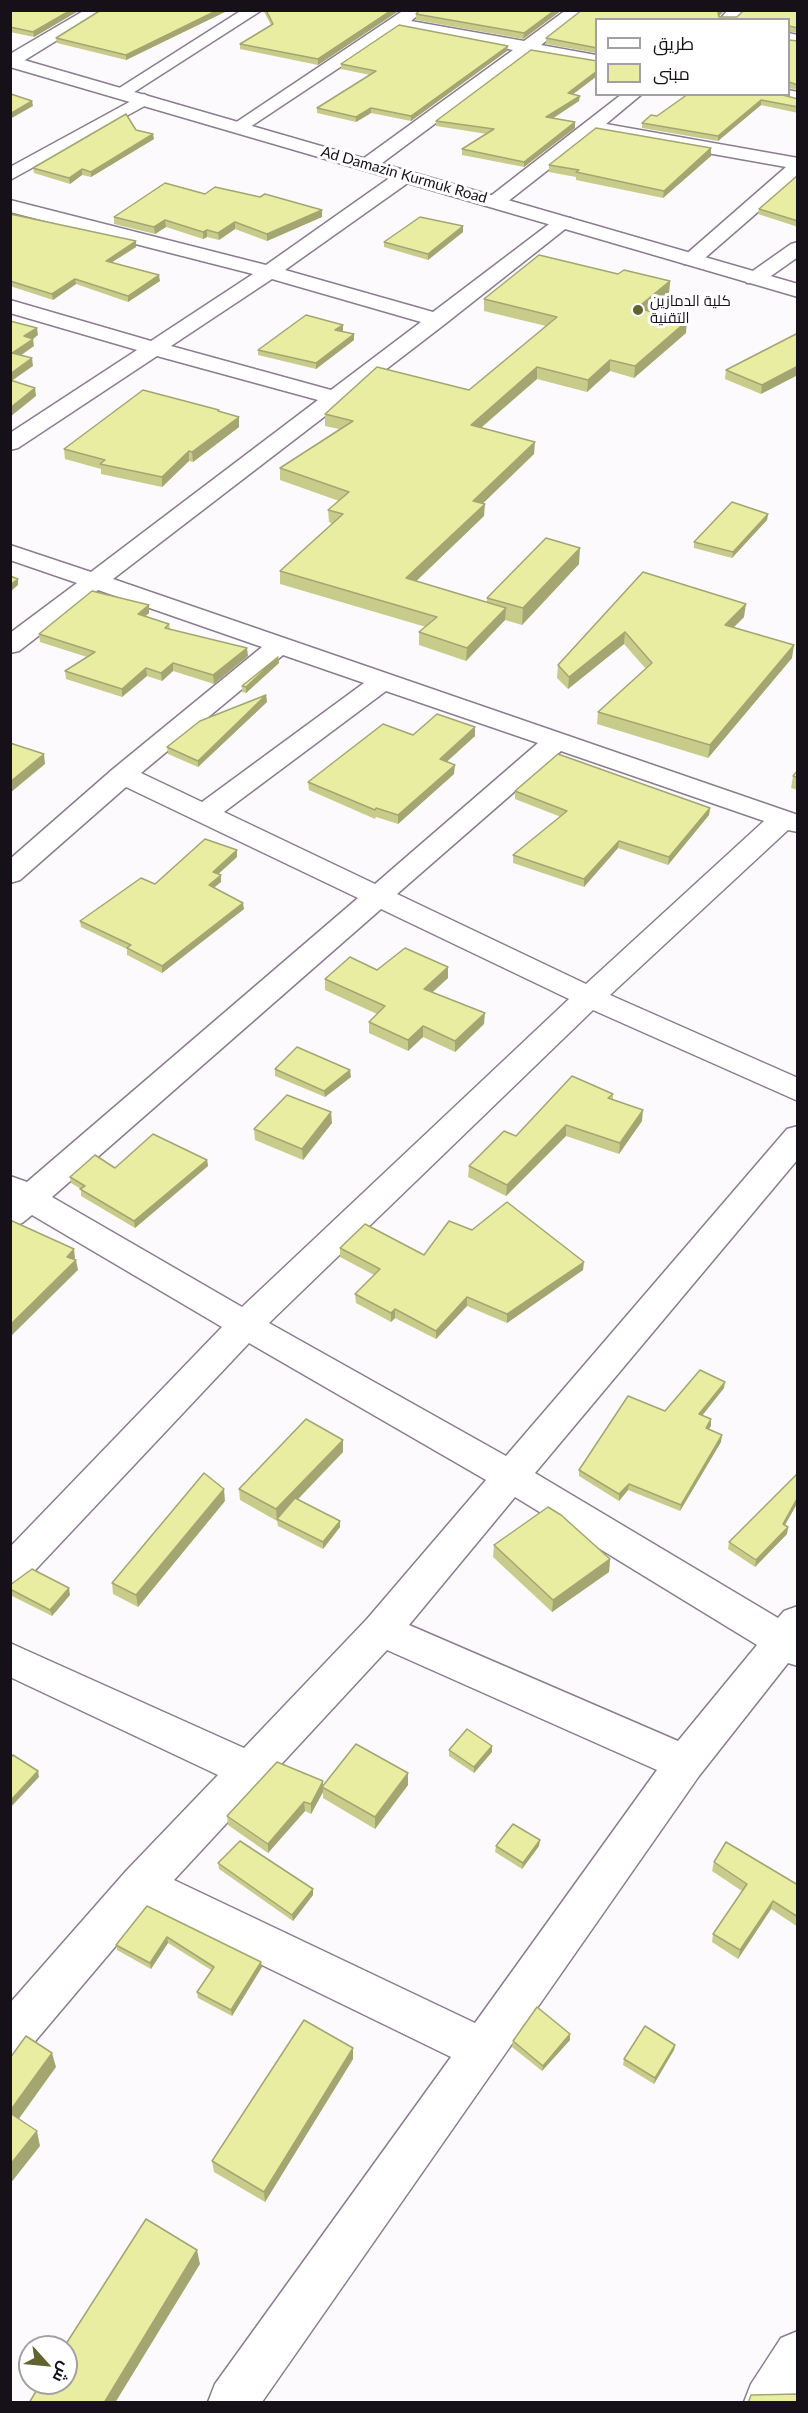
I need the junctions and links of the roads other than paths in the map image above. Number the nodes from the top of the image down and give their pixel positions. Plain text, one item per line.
1 (98, 10) edge
2 (254, 10) edge
3 (416, 10) edge
4 (577, 10) edge
5 (397, 23) junction
6 (529, 48) junction
7 (595, 60) edge
8 (15, 66) edge
9 (122, 92) junction
10 (631, 96) edge
11 (144, 99) junction
12 (238, 127) junction
13 (592, 127) junction
14 (367, 165) junction
15 (798, 165) edge
16 (10, 175) edge
17 (405, 176) junction
18 (495, 202) junction
19 (10, 206) edge
20 (564, 222) junction
21 (798, 248) edge
22 (691, 260) junction
23 (270, 272) junction
24 (754, 279) junction
25 (798, 291) edge
26 (10, 306) edge
27 (438, 320) junction
28 (153, 348) junction
29 (336, 398) junction
30 (10, 443) edge
31 (10, 552) edge
32 (96, 581) junction
33 (281, 644) junction
34 (10, 646) edge
35 (384, 680) junction
36 (558, 740) junction
37 (123, 775) junction
38 (205, 813) junction
39 (790, 821) edge
40 (10, 874) edge
41 (380, 895) junction
42 (589, 997) junction
43 (798, 1091) edge
44 (798, 1137) edge
45 (17, 1200) edge
46 (245, 1325) junction
47 (512, 1477) junction
48 (10, 1572) edge
49 (381, 1630) junction
50 (793, 1638) edge
51 (10, 1659) edge
52 (685, 1763) junction
53 (248, 1769) junction
54 (141, 1885) junction
55 (10, 2037) edge
56 (483, 2050) junction
57 (798, 2355) edge
58 (233, 2403) edge
59 (769, 2403) edge

1 - 8 main road
2 - 9 main road
3 - 5 main road
4 - 6 main road
5 - 6 main road
5 - 12 main road
6 - 7 main road
6 - 14 main road
8 - 9 main road, Ad Damazin Kurmuk Road
9 - 11 main road, Ad Damazin Kurmuk Road
10 - 13 main road
11 - 12 main road, Ad Damazin Kurmuk Road
11 - 16 main road
12 - 14 main road, Ad Damazin Kurmuk Road
13 - 15 main road
13 - 18 main road
14 - 17 main road, Ad Damazin Kurmuk Road
15 - 22 main road
17 - 18 main road, Ad Damazin Kurmuk Road
17 - 23 main road
18 - 20 main road, Ad Damazin Kurmuk Road
19 - 23 main road
20 - 22 main road, Ad Damazin Kurmuk Road
20 - 27 main road
21 - 24 main road
22 - 24 main road, Ad Damazin Kurmuk Road
23 - 27 main road
23 - 28 main road
24 - 25 main road, Ad Damazin Kurmuk Road
26 - 28 main road
27 - 29 main road
28 - 29 main road
28 - 30 main road
29 - 32 main road
31 - 32 main road
32 - 33 main road
32 - 34 main road
33 - 35 main road
33 - 37 main road
35 - 36 main road
35 - 38 main road
36 - 39 main road
36 - 41 main road
37 - 38 main road
37 - 40 main road
38 - 41 main road
39 - 42 main road
41 - 42 main road
41 - 45 main road
42 - 43 main road
42 - 46 main road
44 - 47 main road
45 - 46 main road
46 - 47 main road
46 - 48 main road
47 - 49 main road
47 - 50 main road
49 - 52 main road
49 - 53 main road
50 - 52 main road
51 - 53 main road
52 - 56 main road
53 - 54 main road
54 - 55 main road
54 - 56 main road
56 - 58 main road
57 - 59 main road

